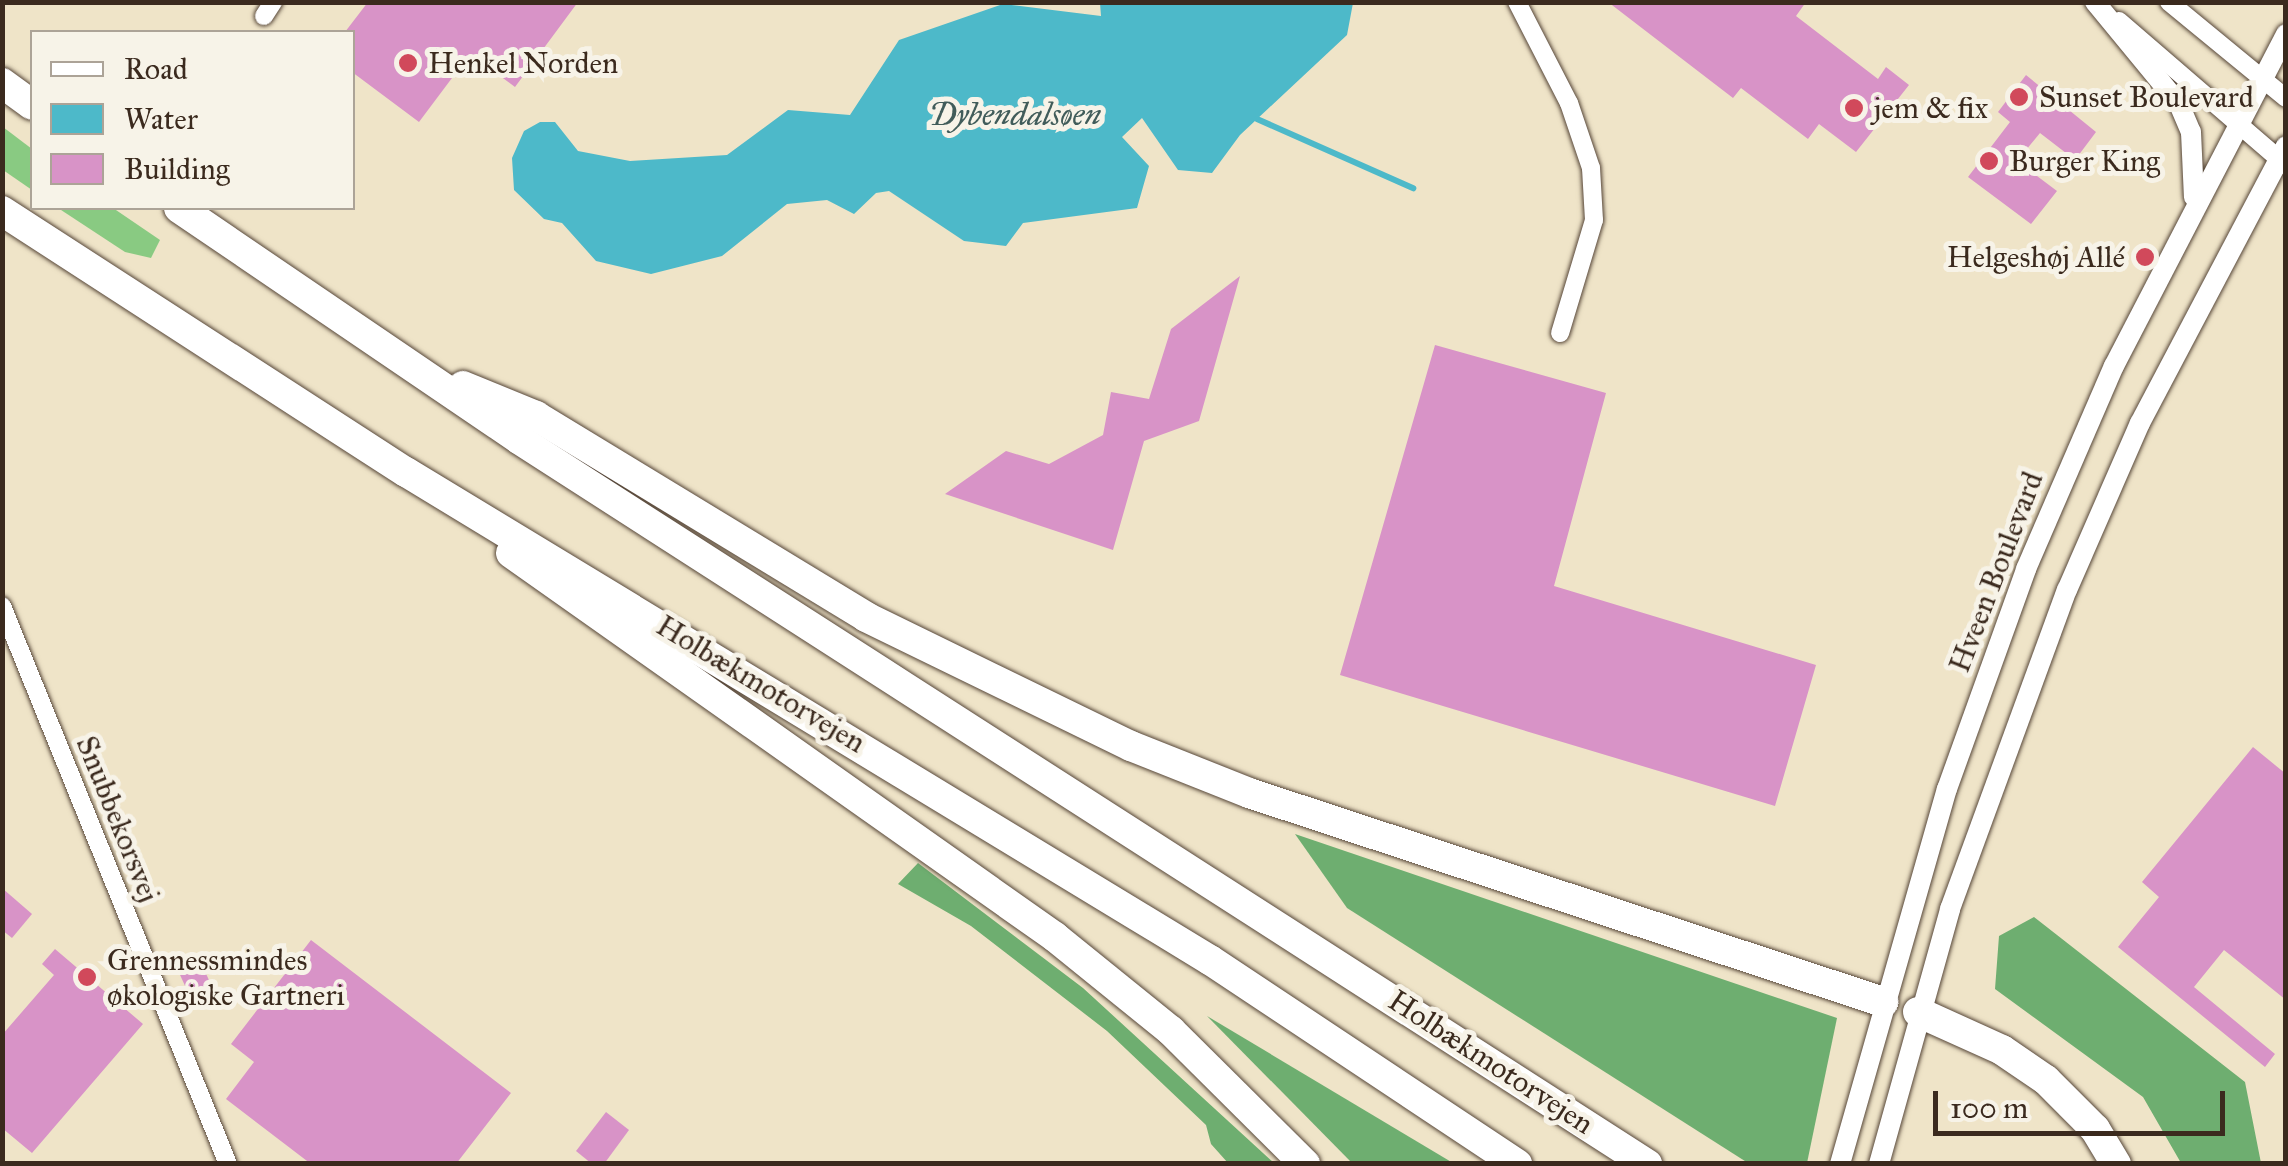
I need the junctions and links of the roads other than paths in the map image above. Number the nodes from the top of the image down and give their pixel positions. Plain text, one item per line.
1 (1518, 2) edge
2 (2096, 2) edge
3 (2168, 2) edge
4 (2286, 34) edge
5 (2262, 78) junction
6 (2, 83) edge
7 (2286, 98) edge
8 (30, 103) edge
9 (2237, 124) junction
10 (2283, 156) edge
11 (2194, 203) junction
12 (181, 210) edge
13 (2, 211) edge
14 (1560, 334) dead end
15 (401, 360) junction
16 (406, 472) junction
17 (2, 606) edge
18 (1883, 1002) junction
19 (1918, 1012) junction
20 (228, 1164) edge
21 (1305, 1164) edge
22 (1516, 1164) edge
23 (1646, 1164) edge
24 (1840, 1164) edge
25 (1879, 1164) edge
26 (2116, 1164) edge

1 - 14 street
2 - 9 street
2 - 11 street
3 - 5 street
4 - 5 street, Hveen Boulevard
5 - 7 street
5 - 9 street, Hveen Boulevard
6 - 8 highway
9 - 10 street
9 - 11 street, Hveen Boulevard
10 - 19 street
11 - 18 street, Hveen Boulevard
12 - 15 highway, Holbækmotorvejen
13 - 16 highway, Holbækmotorvejen
15 - 18 highway
15 - 23 highway, Holbækmotorvejen
16 - 21 highway
16 - 22 highway, Holbækmotorvejen
17 - 20 street, Snubbekorsvej
18 - 19 street
18 - 24 street, Hveen Boulevard
19 - 25 street
19 - 26 highway

